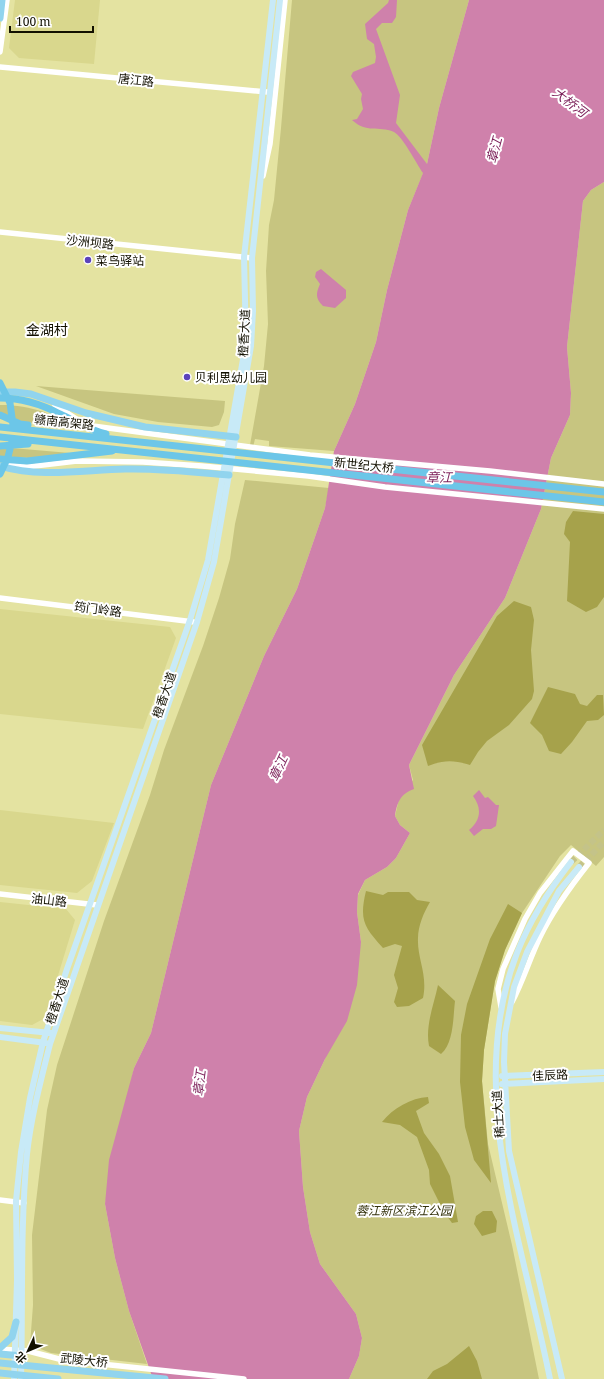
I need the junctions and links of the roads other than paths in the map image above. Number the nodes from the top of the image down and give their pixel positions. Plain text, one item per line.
1 (2, 0) edge
2 (7, 0) edge
3 (273, 0) edge
4 (280, 0) edge
5 (285, 0) edge
6 (0, 18) edge
7 (0, 52) edge
8 (0, 67) edge
9 (264, 92) junction
10 (271, 93) junction
11 (258, 200) junction
12 (0, 232) edge
13 (244, 257) junction
14 (252, 258) junction
15 (0, 383) edge
16 (0, 392) edge
17 (15, 392) junction
18 (0, 398) edge
19 (0, 415) edge
20 (0, 426) edge
21 (233, 436) junction
22 (0, 438) edge
23 (125, 439) junction
24 (0, 446) edge
25 (122, 450) junction
26 (0, 459) edge
27 (0, 465) edge
28 (0, 474) edge
29 (225, 475) junction
30 (604, 484) edge
31 (604, 492) edge
32 (604, 502) edge
33 (604, 510) edge
34 (0, 598) edge
35 (193, 621) junction
36 (571, 862) tunnel mouth
37 (579, 867) tunnel mouth
38 (0, 894) edge
39 (90, 904) junction
40 (97, 906) junction
41 (510, 1006) junction
42 (502, 1009) junction
43 (0, 1028) edge
44 (47, 1032) junction
45 (54, 1034) junction
46 (0, 1037) edge
47 (43, 1042) junction
48 (50, 1044) junction
49 (604, 1072) edge
50 (496, 1076) junction
51 (505, 1077) junction
52 (604, 1079) edge
53 (496, 1084) junction
54 (505, 1084) junction
55 (0, 1200) edge
56 (16, 1201) junction
57 (24, 1203) junction
58 (16, 1322) junction
59 (0, 1349) edge
60 (0, 1354) edge
61 (18, 1356) junction
62 (0, 1363) edge
63 (0, 1373) edge
64 (14, 1379) edge
65 (21, 1379) edge
66 (58, 1379) edge
67 (165, 1379) edge
68 (244, 1379) edge
69 (550, 1379) edge
70 (562, 1379) edge

1 - 6 main road
2 - 7 street
3 - 9 main road, 橙香大道
4 - 10 main road, 橙香大道
5 - 11 street
8 - 9 street, 唐江路
9 - 10 street, 唐江路
9 - 13 main road, 橙香大道
10 - 11 main road, 橙香大道
11 - 14 main road, 橙香大道
12 - 13 street, 沙洲坝路
13 - 14 street, 沙洲坝路
13 - 21 main road, 橙香大道
14 - 21 main road, 橙香大道
15 - 28 highway
16 - 17 main road
17 - 21 main road
17 - 30 street
18 - 23 highway
19 - 23 highway
20 - 23 highway, 赣南高架路
21 - 29 main road, 橙香大道
22 - 25 highway, 赣南高架路
23 - 31 highway, 新世纪大桥
24 - 25 highway
25 - 26 highway
25 - 32 highway, 新世纪大桥
27 - 29 main road
27 - 33 street
29 - 35 main road, 橙香大道
34 - 35 street, 筠门岭路
35 - 39 main road, 橙香大道
35 - 40 main road, 橙香大道
36 - 42 main road, 稀土大道
37 - 41 main road, 稀土大道
38 - 39 street, 油山路
39 - 40 street, 油山路
39 - 44 main road, 橙香大道
40 - 45 main road, 橙香大道
41 - 42 street
41 - 51 main road, 稀土大道
42 - 50 main road, 稀土大道
43 - 44 main road
44 - 45 main road
44 - 47 main road, 橙香大道
45 - 48 main road, 橙香大道
46 - 47 main road
47 - 48 main road
47 - 56 main road, 橙香大道
48 - 57 main road, 橙香大道
49 - 51 main road, 佳辰路
50 - 51 main road, 佳辰路
50 - 53 main road, 稀土大道
51 - 54 main road, 稀土大道
52 - 54 main road, 佳辰路
53 - 54 main road, 佳辰路
53 - 69 main road, 稀土大道
54 - 70 main road, 稀土大道
55 - 56 street
56 - 57 street
56 - 58 main road, 橙香大道
57 - 61 main road, 橙香大道
58 - 59 main road
58 - 61 main road, 橙香大道
59 - 68 street
60 - 61 main road
61 - 64 main road, 橙香大道
61 - 65 main road, 橙香大道
62 - 67 main road, 武陵大桥
63 - 66 main road, 武陵大桥

